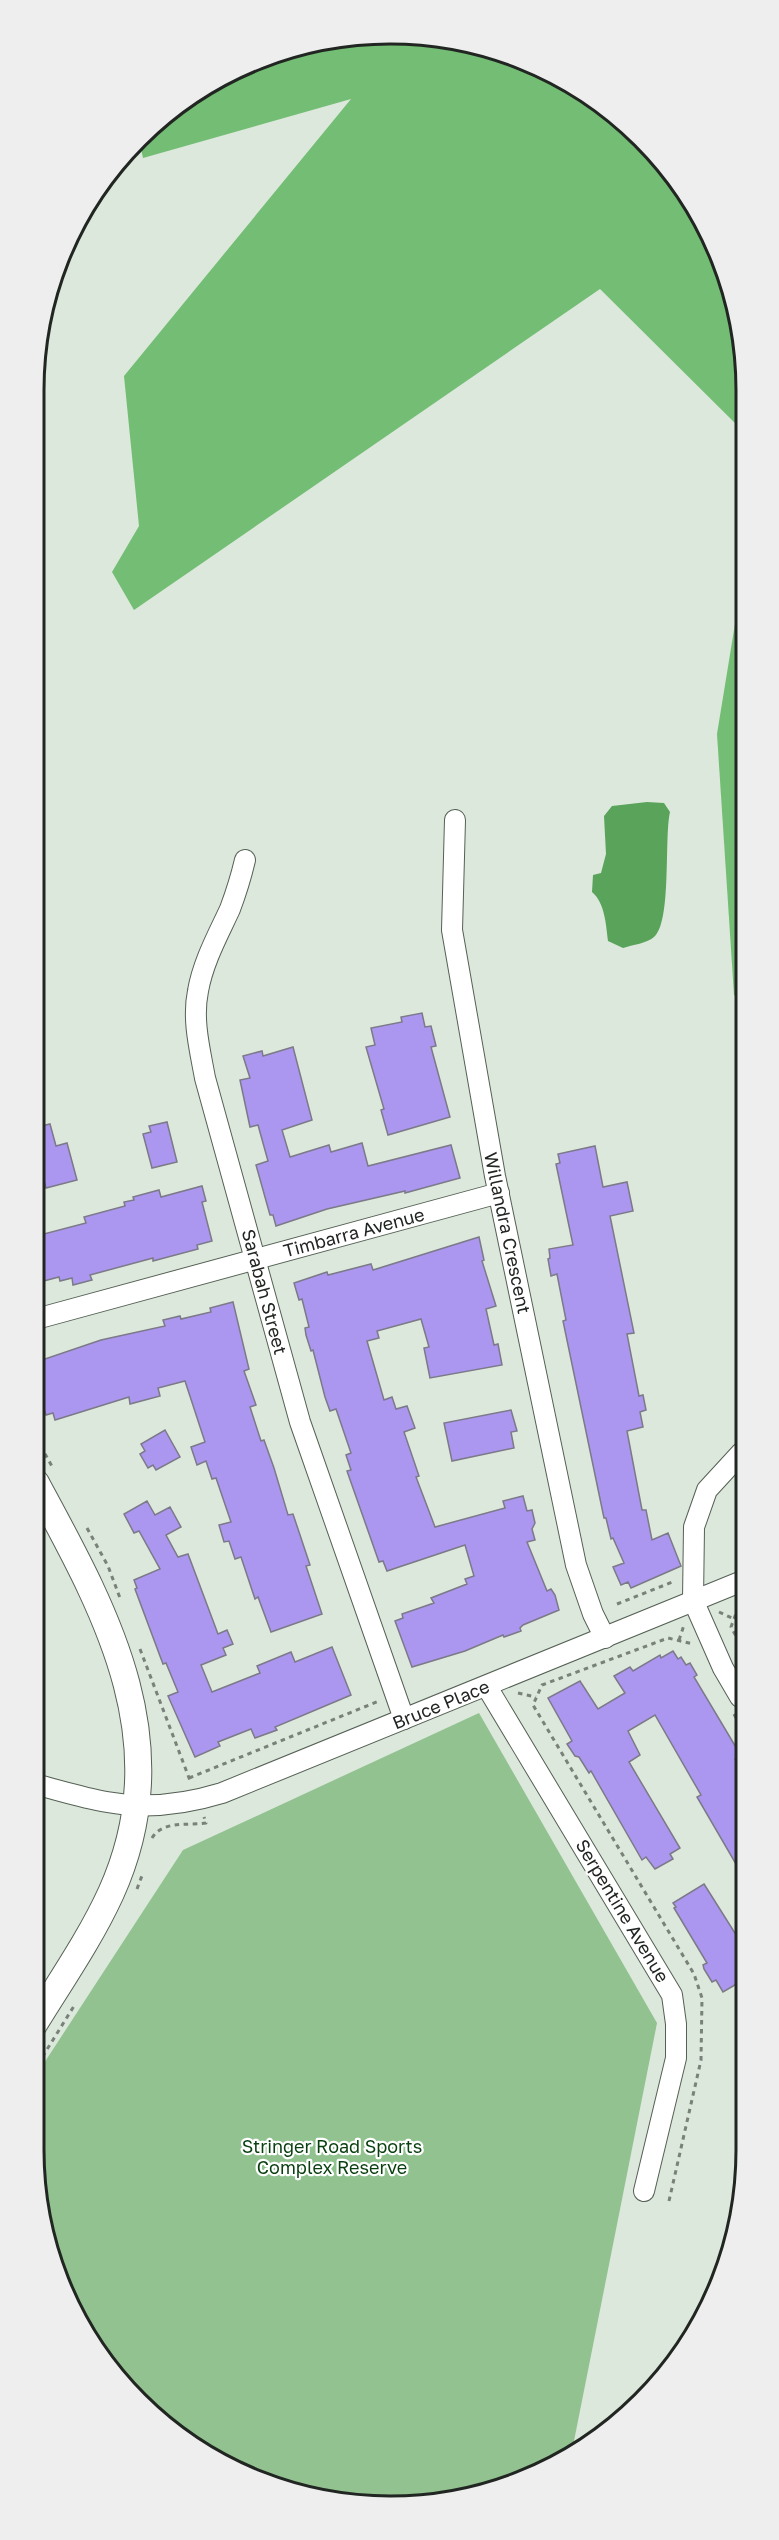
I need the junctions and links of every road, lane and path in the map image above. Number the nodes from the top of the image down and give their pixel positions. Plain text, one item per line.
1 (455, 820) dead end
2 (245, 860) dead end
3 (499, 1193) junction
4 (256, 1260) junction
5 (44, 1317) edge
6 (736, 1458) edge
7 (44, 1498) edge
8 (679, 1579) dead end
9 (736, 1584) edge
10 (693, 1600) junction
11 (617, 1604) dead end
12 (736, 1613) edge
13 (736, 1636) edge
14 (605, 1638) junction
15 (699, 1654) dead end
16 (487, 1687) junction
17 (736, 1696) edge
18 (381, 1700) dead end
19 (404, 1719) junction
20 (189, 1778) dead end
21 (44, 1787) edge
22 (136, 1804) junction
23 (44, 2008) edge
24 (644, 2191) dead end
25 (669, 2201) dead end

1 - 3 street, Willandra Crescent
2 - 4 street, Sarabah Street
3 - 4 street, Timbarra Avenue
3 - 14 street, Willandra Crescent
4 - 5 street, Timbarra Avenue
4 - 19 street, Sarabah Street
6 - 10 street
7 - 22 street
8 - 11 path
9 - 10 street, Bruce Place
10 - 14 street, Bruce Place
10 - 17 street
12 - 13 path
14 - 16 street, Bruce Place
15 - 25 path
16 - 19 street, Bruce Place
16 - 24 street, Serpentine Avenue
18 - 20 path
19 - 22 street, Bruce Place
21 - 22 street, Bruce Place
22 - 23 street

